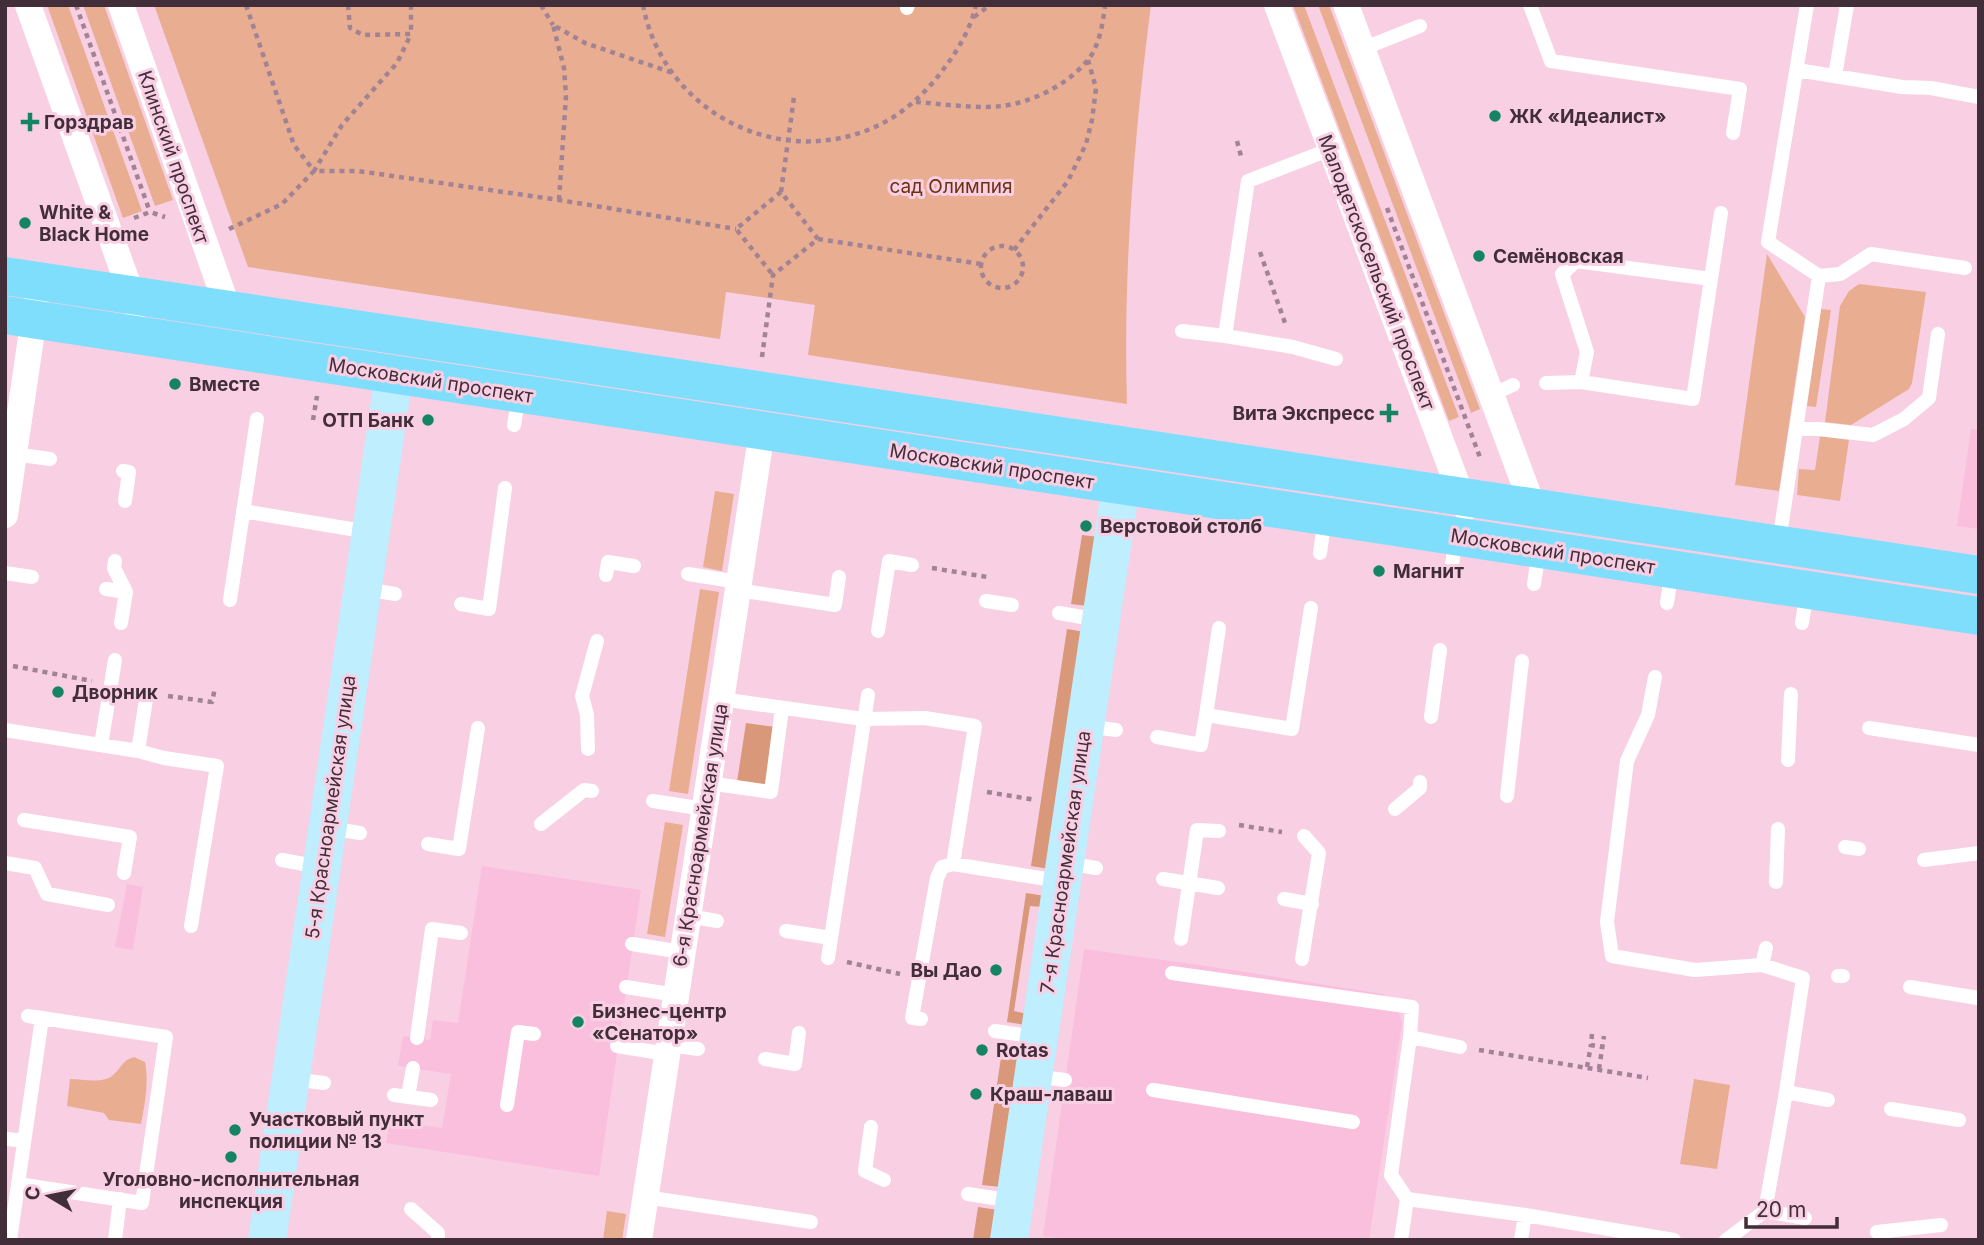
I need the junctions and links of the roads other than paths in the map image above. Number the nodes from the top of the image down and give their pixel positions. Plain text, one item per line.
1 (28, 5) edge
2 (121, 5) edge
3 (1277, 5) edge
4 (1346, 5) edge
5 (1530, 5) edge
6 (1807, 5) edge
7 (1847, 5) edge
8 (1420, 26) dead end
9 (1362, 49) junction
10 (1797, 70) junction
11 (1835, 76) junction
12 (1979, 97) edge
13 (1733, 132) dead end
14 (1331, 149) junction
15 (1721, 213) dead end
16 (1965, 268) dead end
17 (1819, 276) junction
18 (22, 279) edge
19 (1711, 279) junction
20 (131, 295) junction
21 (20, 318) edge
22 (188, 323) junction
23 (1182, 331) dead end
24 (1938, 334) dead end
25 (1225, 336) junction
26 (397, 355) junction
27 (1336, 359) dead end
28 (1581, 382) junction
29 (1546, 383) dead end
30 (765, 400) junction
31 (257, 419) dead end
32 (1796, 429) junction
33 (15, 454) junction
34 (50, 459) dead end
35 (1124, 465) junction
36 (123, 471) dead end
37 (505, 488) dead end
38 (1462, 496) junction
39 (125, 501) dead end
40 (243, 511) junction
41 (5, 515) edge
42 (370, 532) junction
43 (1488, 534) junction
44 (1779, 545) junction
45 (115, 561) dead end
46 (912, 565) road end
47 (634, 566) dead end
48 (5, 573) edge
49 (688, 574) dead end
50 (606, 575) dead end
51 (1979, 575) edge
52 (32, 577) dead end
53 (839, 577) dead end
54 (738, 586) junction
55 (106, 589) dead end
56 (126, 592) junction
57 (230, 600) dead end
58 (986, 601) road end
59 (461, 604) dead end
60 (1012, 605) dead end
61 (1311, 608) dead end
62 (1059, 613) dead end
63 (1979, 616) edge
64 (1101, 620) junction
65 (121, 623) dead end
66 (1219, 628) dead end
67 (877, 631) dead end
68 (597, 641) dead end
69 (1440, 650) dead end
70 (115, 660) dead end
71 (1522, 661) dead end
72 (1656, 677) dead end
73 (147, 694) road end
74 (1791, 694) dead end
75 (868, 695) dead end
76 (722, 699) junction
77 (782, 708) junction
78 (1206, 715) junction
79 (1431, 717) dead end
80 (863, 719) junction
81 (478, 728) dead end
82 (1869, 728) dead end
83 (5, 730) edge
84 (1157, 737) dead end
85 (101, 745) junction
86 (1979, 745) edge
87 (588, 749) dead end
88 (138, 751) junction
89 (1788, 760) dead end
90 (1420, 782) dead end
91 (708, 783) junction
92 (592, 791) dead end
93 (1507, 796) dead end
94 (653, 801) dead end
95 (704, 809) junction
96 (1395, 809) dead end
97 (24, 820) dead end
98 (541, 824) dead end
99 (1778, 829) dead end
100 (1219, 831) road end
101 (1304, 836) road end
102 (428, 844) dead end
103 (1979, 853) edge
104 (282, 860) dead end
105 (1924, 860) dead end
106 (5, 863) edge
107 (953, 864) junction
108 (321, 867) junction
109 (1074, 871) junction
110 (124, 873) dead end
111 (1163, 879) dead end
112 (1776, 882) dead end
113 (1189, 883) junction
114 (1218, 888) dead end
115 (1284, 900) dead end
116 (1312, 904) junction
117 (108, 905) dead end
118 (688, 916) junction
119 (717, 921) dead end
120 (191, 926) dead end
121 (786, 931) dead end
122 (461, 933) dead end
123 (831, 938) junction
124 (1181, 939) dead end
125 (632, 944) dead end
126 (1766, 948) dead end
127 (682, 953) junction
128 (828, 958) road end
129 (1302, 960) dead end
130 (1762, 965) junction
131 (1172, 973) dead end
132 (626, 987) dead end
133 (1910, 987) dead end
134 (676, 995) junction
135 (1978, 998) edge
136 (921, 1019) dead end
137 (995, 1031) dead end
138 (799, 1033) dead end
139 (534, 1034) dead end
140 (1039, 1037) junction
141 (1410, 1037) junction
142 (417, 1038) dead end
143 (617, 1046) dead end
144 (1460, 1046) road end
145 (668, 1049) junction
146 (698, 1049) dead end
147 (765, 1059) dead end
148 (413, 1068) dead end
149 (1153, 1090) dead end
150 (1786, 1093) junction
151 (431, 1100) dead end
152 (1828, 1100) dead end
153 (507, 1105) dead end
154 (1891, 1109) dead end
155 (1959, 1120) dead end
156 (1353, 1122) dead end
157 (871, 1127) dead end
158 (8, 1139) dead end
159 (24, 1140) junction
160 (884, 1180) dead end
161 (18, 1184) junction
162 (968, 1195) dead end
163 (645, 1197) junction
164 (120, 1199) junction
165 (1406, 1199) junction
166 (1014, 1201) junction
167 (411, 1209) dead end
168 (1765, 1211) junction
169 (1525, 1215) junction
170 (1805, 1218) dead end
171 (811, 1222) dead end
172 (1941, 1224) dead end
173 (1877, 1232) dead end
174 (10, 1240) edge
175 (115, 1240) edge
176 (267, 1240) edge
177 (438, 1240) edge
178 (639, 1240) edge
179 (1009, 1240) edge
180 (1401, 1240) edge
181 (1521, 1240) edge
182 (1674, 1240) edge
183 (1726, 1240) edge

1 - 20 street
2 - 22 street, Клинский проспект
3 - 14 street, Малодетскосельский проспект
4 - 9 street
5 - 13 lane
6 - 10 lane
7 - 11 lane
8 - 9 lane
9 - 43 street
10 - 11 lane
10 - 17 lane
11 - 12 lane
14 - 25 lane
14 - 38 street, Малодетскосельский проспект
15 - 19 lane
16 - 17 lane
17 - 32 lane
18 - 20 main road, Московский проспект
18 - 21 street
19 - 28 lane
19 - 28 lane
20 - 22 main road, Московский проспект
20 - 22 street
21 - 22 main road, Московский проспект
21 - 33 street
22 - 26 main road, Московский проспект
22 - 26 main road, Московский проспект
23 - 25 lane
24 - 32 lane
25 - 27 lane
26 - 30 main road, Московский проспект
26 - 30 main road, Московский проспект
26 - 42 street, 5-я Красноармейская улица
28 - 29 lane
30 - 35 main road, Московский проспект
30 - 54 street, 6-я Красноармейская улица
31 - 40 lane
32 - 44 lane
33 - 34 lane
33 - 41 street
35 - 38 main road, Московский проспект
35 - 43 main road, Московский проспект
35 - 64 street, 7-я Красноармейская улица
36 - 39 lane
37 - 59 lane
38 - 43 main road, Московский проспект
38 - 43 street, Малодетскосельский проспект
40 - 42 lane
40 - 57 lane
42 - 108 street, 5-я Красноармейская улица
43 - 44 main road, Московский проспект
43 - 63 main road, Московский проспект
44 - 51 main road, Московский проспект
45 - 56 lane
46 - 67 lane
47 - 50 lane
48 - 52 lane
49 - 54 lane
53 - 54 lane
54 - 76 street, 6-я Красноармейская улица
55 - 56 lane
56 - 65 lane
58 - 60 lane
61 - 78 lane
62 - 64 lane
64 - 109 street, 7-я Красноармейская улица
66 - 78 lane
68 - 87 lane
69 - 79 lane
70 - 85 lane
71 - 93 lane
72 - 130 lane
73 - 88 lane
74 - 89 lane
75 - 80 lane
76 - 77 lane
76 - 91 street, 6-я Красноармейская улица
77 - 80 lane
77 - 91 lane
78 - 84 lane
80 - 107 lane
80 - 123 lane
81 - 102 lane
82 - 86 lane
83 - 85 lane
85 - 88 lane
88 - 120 lane
90 - 96 lane
91 - 95 street, 6-я Красноармейская улица
92 - 98 lane
94 - 95 lane
95 - 118 street, 6-я Красноармейская улица
97 - 110 lane
99 - 112 lane
100 - 113 lane
101 - 116 lane
103 - 105 lane
104 - 108 lane
106 - 117 lane
107 - 109 lane
107 - 136 lane
108 - 176 street, 5-я Красноармейская улица
109 - 140 street, 7-я Красноармейская улица
111 - 113 lane
113 - 114 lane
113 - 124 lane
115 - 116 lane
116 - 129 lane
118 - 119 lane
118 - 127 street, 6-я Красноармейская улица
121 - 123 lane
122 - 142 lane
123 - 128 lane
125 - 127 lane
126 - 130 lane
127 - 134 street, 6-я Красноармейская улица
130 - 150 lane
131 - 141 lane
132 - 134 lane
133 - 135 lane
134 - 145 street, 6-я Красноармейская улица
137 - 140 lane
138 - 147 lane
139 - 153 lane
140 - 166 street, 7-я Красноармейская улица
141 - 144 lane
141 - 165 lane
143 - 145 lane
145 - 146 lane
145 - 163 street, 6-я Красноармейская улица
148 - 151 lane
149 - 156 lane
150 - 152 lane
150 - 168 lane
154 - 155 lane
157 - 160 lane
158 - 159 lane
159 - 161 lane
159 - 164 lane
161 - 164 lane
161 - 174 lane
162 - 166 lane
163 - 171 lane
163 - 178 street, 6-я Красноармейская улица
164 - 175 lane
165 - 169 lane
165 - 180 lane
166 - 179 street, 7-я Красноармейская улица
167 - 177 lane
168 - 170 lane
168 - 183 lane
169 - 181 lane
169 - 182 lane
172 - 173 lane

